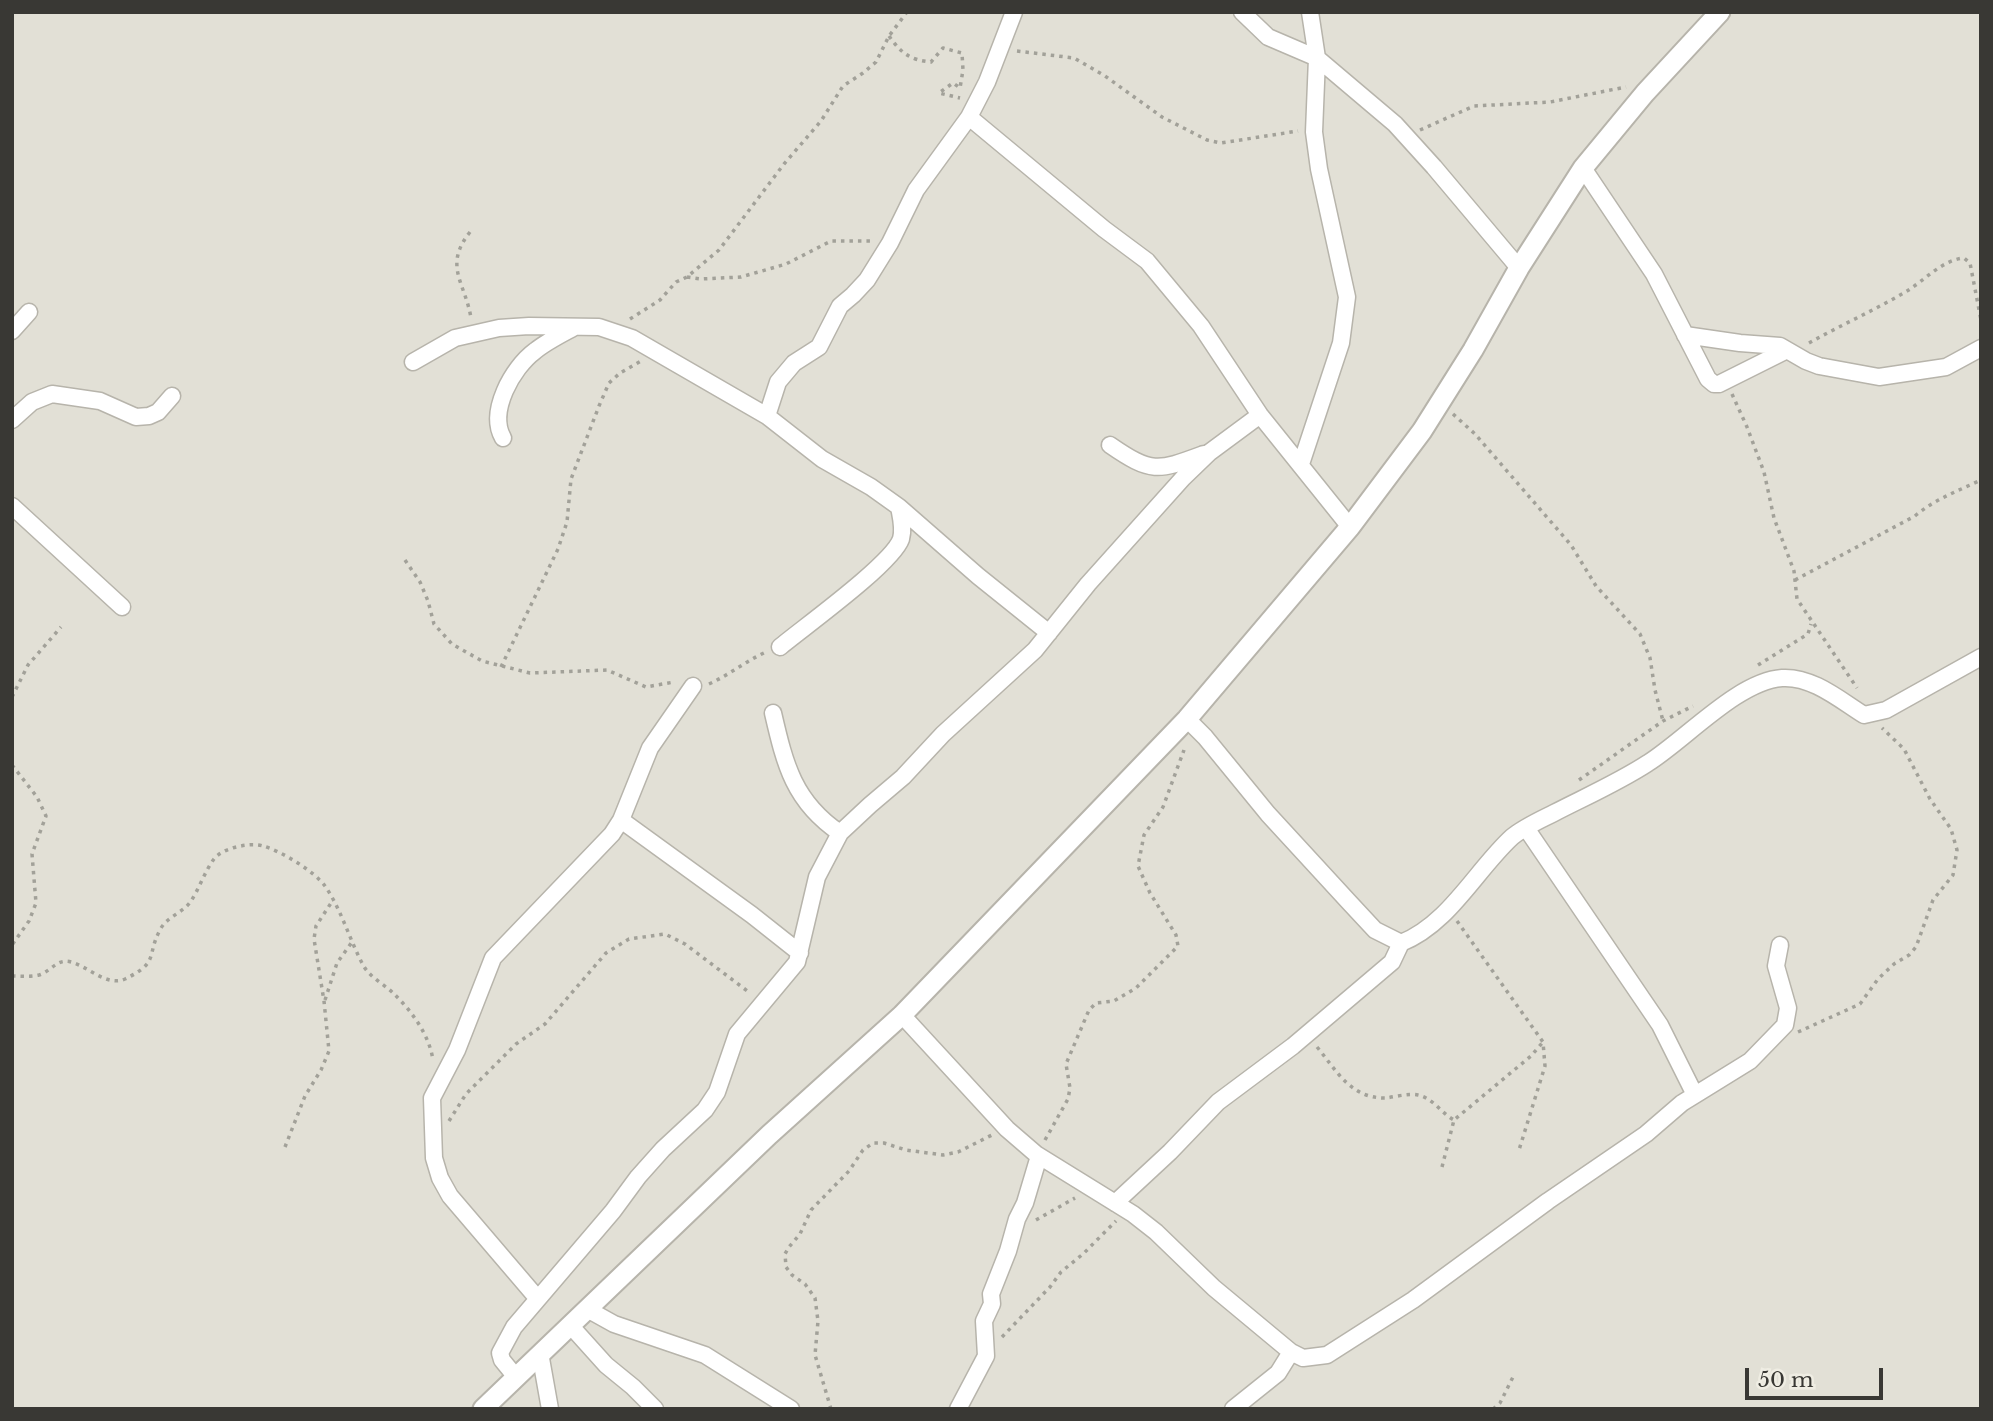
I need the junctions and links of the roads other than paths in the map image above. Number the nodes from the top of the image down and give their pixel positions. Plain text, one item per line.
1 (1014, 12) edge
2 (1242, 12) edge
3 (1310, 12) edge
4 (1720, 12) edge
5 (1317, 58) junction
6 (969, 117) junction
7 (1583, 168) junction
8 (1519, 268) junction
9 (29, 312) dead end
10 (574, 327) junction
11 (12, 331) edge
12 (1685, 335) junction
13 (1981, 348) edge
14 (1789, 351) junction
15 (413, 362) dead end
16 (172, 397) dead end
17 (1260, 415) junction
18 (767, 416) junction
19 (12, 420) edge
20 (503, 438) dead end
21 (1110, 445) dead end
22 (1210, 452) junction
23 (1301, 464) junction
24 (12, 506) edge
25 (899, 507) junction
26 (1350, 527) junction
27 (122, 607) dead end
28 (1049, 633) junction
29 (779, 646) road end
30 (1981, 657) edge
31 (692, 686) road end
32 (773, 713) dead end
33 (1191, 724) junction
34 (621, 820) junction
35 (1526, 828) junction
36 (840, 834) junction
37 (1401, 943) junction
38 (1780, 945) dead end
39 (800, 953) junction
40 (902, 1015) junction
41 (1696, 1095) junction
42 (1038, 1155) junction
43 (1121, 1207) junction
44 (538, 1299) junction
45 (587, 1309) junction
46 (569, 1325) junction
47 (1291, 1352) junction
48 (540, 1353) junction
49 (515, 1376) junction
50 (483, 1409) edge
51 (550, 1409) edge
52 (655, 1409) edge
53 (791, 1409) edge
54 (958, 1409) edge
55 (1233, 1409) edge

1 - 6 street
2 - 5 street
3 - 5 street
4 - 7 street
5 - 8 street
5 - 23 street
6 - 17 street
6 - 18 street
7 - 8 street
7 - 12 street
8 - 26 street
9 - 11 street
10 - 15 street
10 - 18 street
10 - 20 street
12 - 14 street
12 - 14 street
13 - 14 street
16 - 19 street
17 - 22 street
17 - 23 street
18 - 25 street
21 - 22 street
22 - 28 street
23 - 26 street
24 - 27 street
25 - 28 street
25 - 29 street
26 - 33 street
28 - 36 street
30 - 35 street
31 - 34 street
32 - 36 street
33 - 37 street
33 - 40 street
34 - 39 street
34 - 44 street
35 - 37 street
35 - 41 street
36 - 39 street
37 - 43 street
38 - 41 street
39 - 44 street
40 - 42 street
40 - 45 street
41 - 47 street
42 - 43 street
42 - 54 street
43 - 47 street
44 - 49 street
45 - 46 street
45 - 53 street
46 - 48 street
46 - 52 street
47 - 55 street
48 - 49 street
48 - 51 street
49 - 50 street

